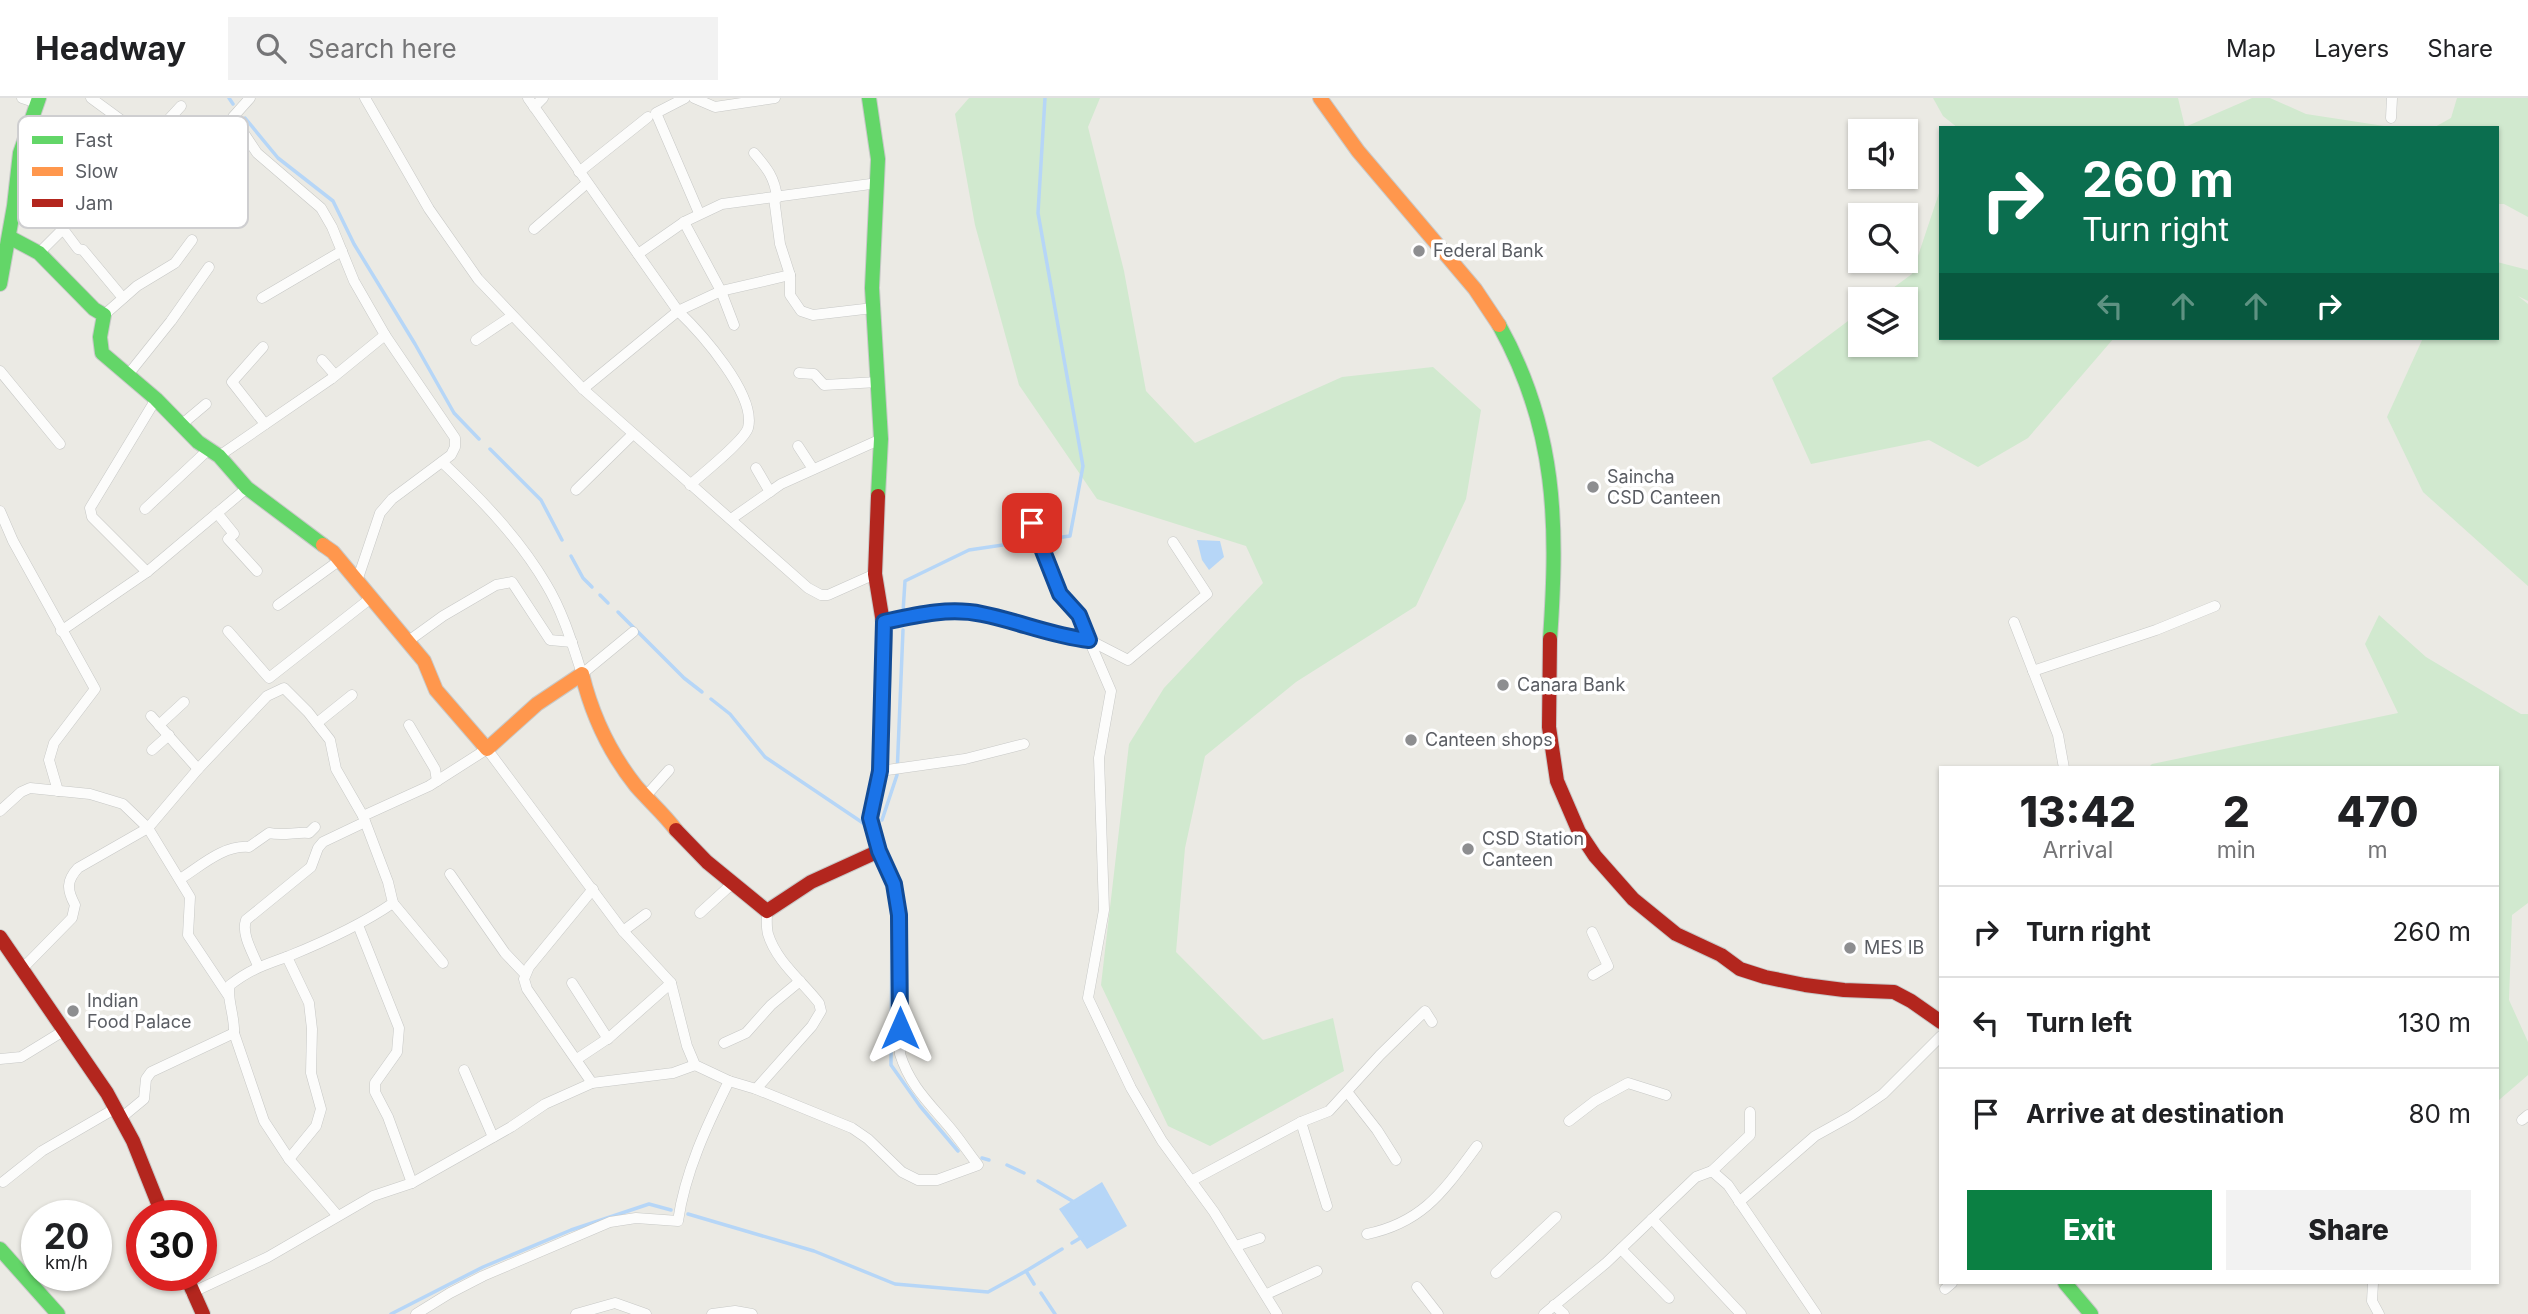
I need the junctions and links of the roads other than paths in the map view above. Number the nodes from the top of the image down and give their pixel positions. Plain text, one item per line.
1 (22, 98) edge
2 (92, 98) edge
3 (250, 98) edge
4 (365, 98) edge
5 (543, 98) edge
6 (685, 98) edge
7 (694, 98) edge
8 (775, 98) edge
9 (869, 98) edge
10 (1320, 98) edge
11 (2392, 98) edge
12 (38, 100) edge
13 (531, 102) edge
14 (181, 106) dead end
15 (116, 116) edge
16 (172, 116) edge
17 (234, 116) edge
18 (648, 117) dead end
19 (2391, 118) dead end
20 (248, 140) edge
21 (754, 153) dead end
22 (18, 168) edge
23 (579, 172) junction
24 (587, 183) junction
25 (878, 183) junction
26 (776, 198) junction
27 (699, 213) junction
28 (684, 222) junction
29 (534, 229) dead end
30 (9, 237) junction
31 (192, 240) dead end
32 (342, 251) junction
33 (39, 253) junction
34 (638, 254) junction
35 (209, 267) dead end
36 (790, 275) junction
37 (0, 284) edge
38 (720, 291) junction
39 (123, 298) junction
40 (262, 298) dead end
41 (873, 308) junction
42 (678, 311) junction
43 (104, 315) junction
44 (512, 316) junction
45 (734, 325) dead end
46 (385, 335) junction
47 (476, 340) dead end
48 (263, 348) dead end
49 (322, 360) dead end
50 (0, 371) edge
51 (799, 373) dead end
52 (335, 375) junction
53 (127, 376) junction
54 (878, 382) junction
55 (583, 389) junction
56 (156, 399) junction
57 (206, 404) dead end
58 (265, 424) junction
59 (181, 425) junction
60 (633, 434) junction
61 (881, 439) junction
62 (60, 444) dead end
63 (798, 446) dead end
64 (213, 453) junction
65 (442, 462) junction
66 (756, 468) dead end
67 (813, 469) junction
68 (690, 485) junction
69 (247, 488) junction
70 (576, 490) dead end
71 (770, 492) junction
72 (145, 509) dead end
73 (0, 511) edge
74 (217, 513) junction
75 (731, 519) junction
76 (1032, 523) dead end
77 (1173, 542) dead end
78 (340, 560) junction
79 (257, 571) dead end
80 (147, 572) junction
81 (875, 574) junction
82 (357, 581) junction
83 (371, 598) junction
84 (278, 605) dead end
85 (2215, 606) dead end
86 (884, 622) junction
87 (2014, 622) dead end
88 (61, 631) junction
89 (228, 631) dead end
90 (634, 632) dead end
91 (1089, 640) junction
92 (407, 642) junction
93 (572, 642) junction
94 (2033, 671) junction
95 (582, 674) junction
96 (352, 695) dead end
97 (184, 702) dead end
98 (151, 716) dead end
99 (317, 723) junction
100 (159, 725) junction
101 (409, 725) dead end
102 (169, 735) junction
103 (1024, 744) dead end
104 (487, 749) junction
105 (152, 750) dead end
106 (2064, 766) edge
107 (198, 768) junction
108 (669, 770) dead end
109 (880, 771) junction
110 (437, 781) junction
111 (58, 791) junction
112 (645, 797) junction
113 (0, 811) edge
114 (364, 819) junction
115 (315, 827) dead end
116 (148, 828) junction
117 (879, 851) junction
118 (450, 874) dead end
119 (180, 879) junction
120 (733, 883) junction
121 (593, 890) junction
122 (393, 903) junction
123 (767, 911) junction
124 (700, 913) dead end
125 (646, 914) dead end
126 (358, 925) junction
127 (623, 931) junction
128 (1592, 932) dead end
129 (1, 942) edge
130 (287, 957) junction
131 (443, 963) dead end
132 (258, 966) junction
133 (22, 969) junction
134 (526, 974) junction
135 (1593, 975) dead end
136 (800, 981) junction
137 (572, 983) dead end
138 (671, 983) junction
139 (228, 996) junction
140 (1432, 1021) dead end
141 (1939, 1021) edge
142 (65, 1030) junction
143 (234, 1033) junction
144 (1939, 1038) edge
145 (608, 1039) junction
146 (724, 1043) dead end
147 (0, 1059) edge
148 (577, 1059) junction
149 (695, 1065) junction
150 (464, 1070) dead end
151 (729, 1081) junction
152 (592, 1083) junction
153 (756, 1089) junction
154 (1348, 1093) junction
155 (1666, 1095) dead end
156 (1750, 1112) dead end
157 (119, 1113) junction
158 (1569, 1121) dead end
159 (1301, 1122) junction
160 (493, 1137) junction
161 (1477, 1146) dead end
162 (289, 1159) junction
163 (1396, 1160) dead end
164 (1712, 1171) junction
165 (1191, 1181) junction
166 (3, 1182) dead end
167 (412, 1183) junction
168 (157, 1200) edge
169 (1739, 1202) junction
170 (1327, 1206) dead end
171 (337, 1215) junction
172 (1556, 1217) dead end
173 (1652, 1219) junction
174 (1367, 1234) dead end
175 (1260, 1238) dead end
176 (1236, 1246) junction
177 (0, 1249) edge
178 (1621, 1249) junction
179 (1317, 1271) dead end
180 (1496, 1273) dead end
181 (2066, 1284) edge
182 (2373, 1284) edge
183 (1417, 1287) dead end
184 (191, 1293) joint
185 (1267, 1294) junction
186 (1669, 1298) dead end
187 (1554, 1305) junction
188 (53, 1312) edge
189 (203, 1314) edge
190 (416, 1314) edge
191 (576, 1314) edge
192 (646, 1314) edge
193 (712, 1314) edge
194 (752, 1314) edge
195 (1277, 1314) edge
196 (1438, 1314) edge
197 (1544, 1314) edge
198 (1564, 1314) edge
199 (1741, 1314) edge
200 (1816, 1314) edge
201 (2091, 1314) edge
202 (2379, 1314) edge

1 - 12 street
2 - 15 street
3 - 17 street
4 - 44 street
5 - 13 street
6 - 27 street
7 - 8 street
9 - 25 street
10 - 141 street
11 - 19 street
13 - 23 street
14 - 16 street
18 - 23 street
20 - 32 street
21 - 26 street
22 - 30 street
23 - 24 street
24 - 29 street
24 - 34 street
25 - 26 street
25 - 41 street
26 - 27 street
26 - 36 street
27 - 28 street
28 - 34 street
28 - 38 street
30 - 33 street
30 - 37 street
31 - 39 street
32 - 40 street
32 - 46 street
33 - 39 street
33 - 43 street
34 - 42 street
35 - 53 street
36 - 38 street
36 - 41 street
38 - 42 street
38 - 45 street
39 - 43 street
41 - 54 street
42 - 55 street
42 - 68 street
43 - 53 street
44 - 47 street
44 - 55 street
46 - 52 street
46 - 65 street
48 - 58 street
49 - 52 street
50 - 62 street
51 - 54 street
52 - 58 street
53 - 56 street
54 - 61 street
55 - 60 street
56 - 59 street
56 - 80 street
57 - 59 street
58 - 64 street
59 - 64 street
60 - 68 street
60 - 70 street
61 - 67 street
61 - 81 street
63 - 67 street
64 - 69 street
64 - 72 street
65 - 82 street
65 - 93 street
66 - 71 street
67 - 71 street
68 - 75 street
69 - 74 street
69 - 78 street
71 - 75 street
73 - 88 street
74 - 79 street
74 - 80 street
75 - 81 street
76 - 91 street
77 - 91 street
78 - 82 street
78 - 84 street
80 - 88 street
81 - 86 street
82 - 83 street
83 - 89 street
83 - 92 street
85 - 94 street
86 - 91 street
86 - 109 street
87 - 94 street
88 - 111 street
90 - 95 street
91 - 165 street
92 - 93 street
92 - 104 street
93 - 95 street
94 - 106 street
95 - 104 street
95 - 112 street
96 - 99 street
97 - 100 street
98 - 100 street
99 - 107 street
99 - 114 street
100 - 102 street
101 - 110 street
102 - 105 street
102 - 107 street
103 - 109 street
104 - 110 street
104 - 121 street
107 - 116 street
108 - 112 street
109 - 117 street
110 - 114 street
111 - 113 street
111 - 116 street
112 - 120 street
114 - 122 street
114 - 132 street
115 - 119 street
116 - 119 street
116 - 133 street
117 - 123 street
117 - 153 street
118 - 134 street
119 - 139 street
120 - 123 street
120 - 124 street
121 - 127 street
121 - 134 street
122 - 126 street
122 - 131 street
123 - 136 street
125 - 127 street
126 - 130 street
126 - 167 street
127 - 138 street
128 - 135 street
129 - 133 street
130 - 132 street
130 - 162 street
132 - 139 street
133 - 142 street
134 - 148 street
136 - 146 street
136 - 153 street
137 - 145 street
138 - 145 street
138 - 149 street
139 - 143 street
140 - 154 street
142 - 147 street
142 - 157 street
143 - 157 street
143 - 162 street
144 - 169 street
145 - 148 street
148 - 152 street
149 - 151 street
149 - 152 street
150 - 160 street
151 - 153 street
151 - 190 street
152 - 160 street
154 - 159 street
154 - 163 street
155 - 158 street
156 - 164 street
157 - 166 street
157 - 168 street
159 - 165 street
159 - 170 street
160 - 167 street
161 - 174 street
162 - 171 street
164 - 169 street
164 - 173 street
165 - 176 street
167 - 171 street
169 - 200 street
171 - 184 street
172 - 180 street
173 - 178 street
173 - 199 street
175 - 176 street
176 - 185 street
177 - 188 street
178 - 186 street
178 - 187 street
179 - 185 street
181 - 201 street
182 - 202 street
183 - 196 street
184 - 189 street
185 - 195 street
187 - 197 street
187 - 198 street
191 - 192 street
193 - 194 street

